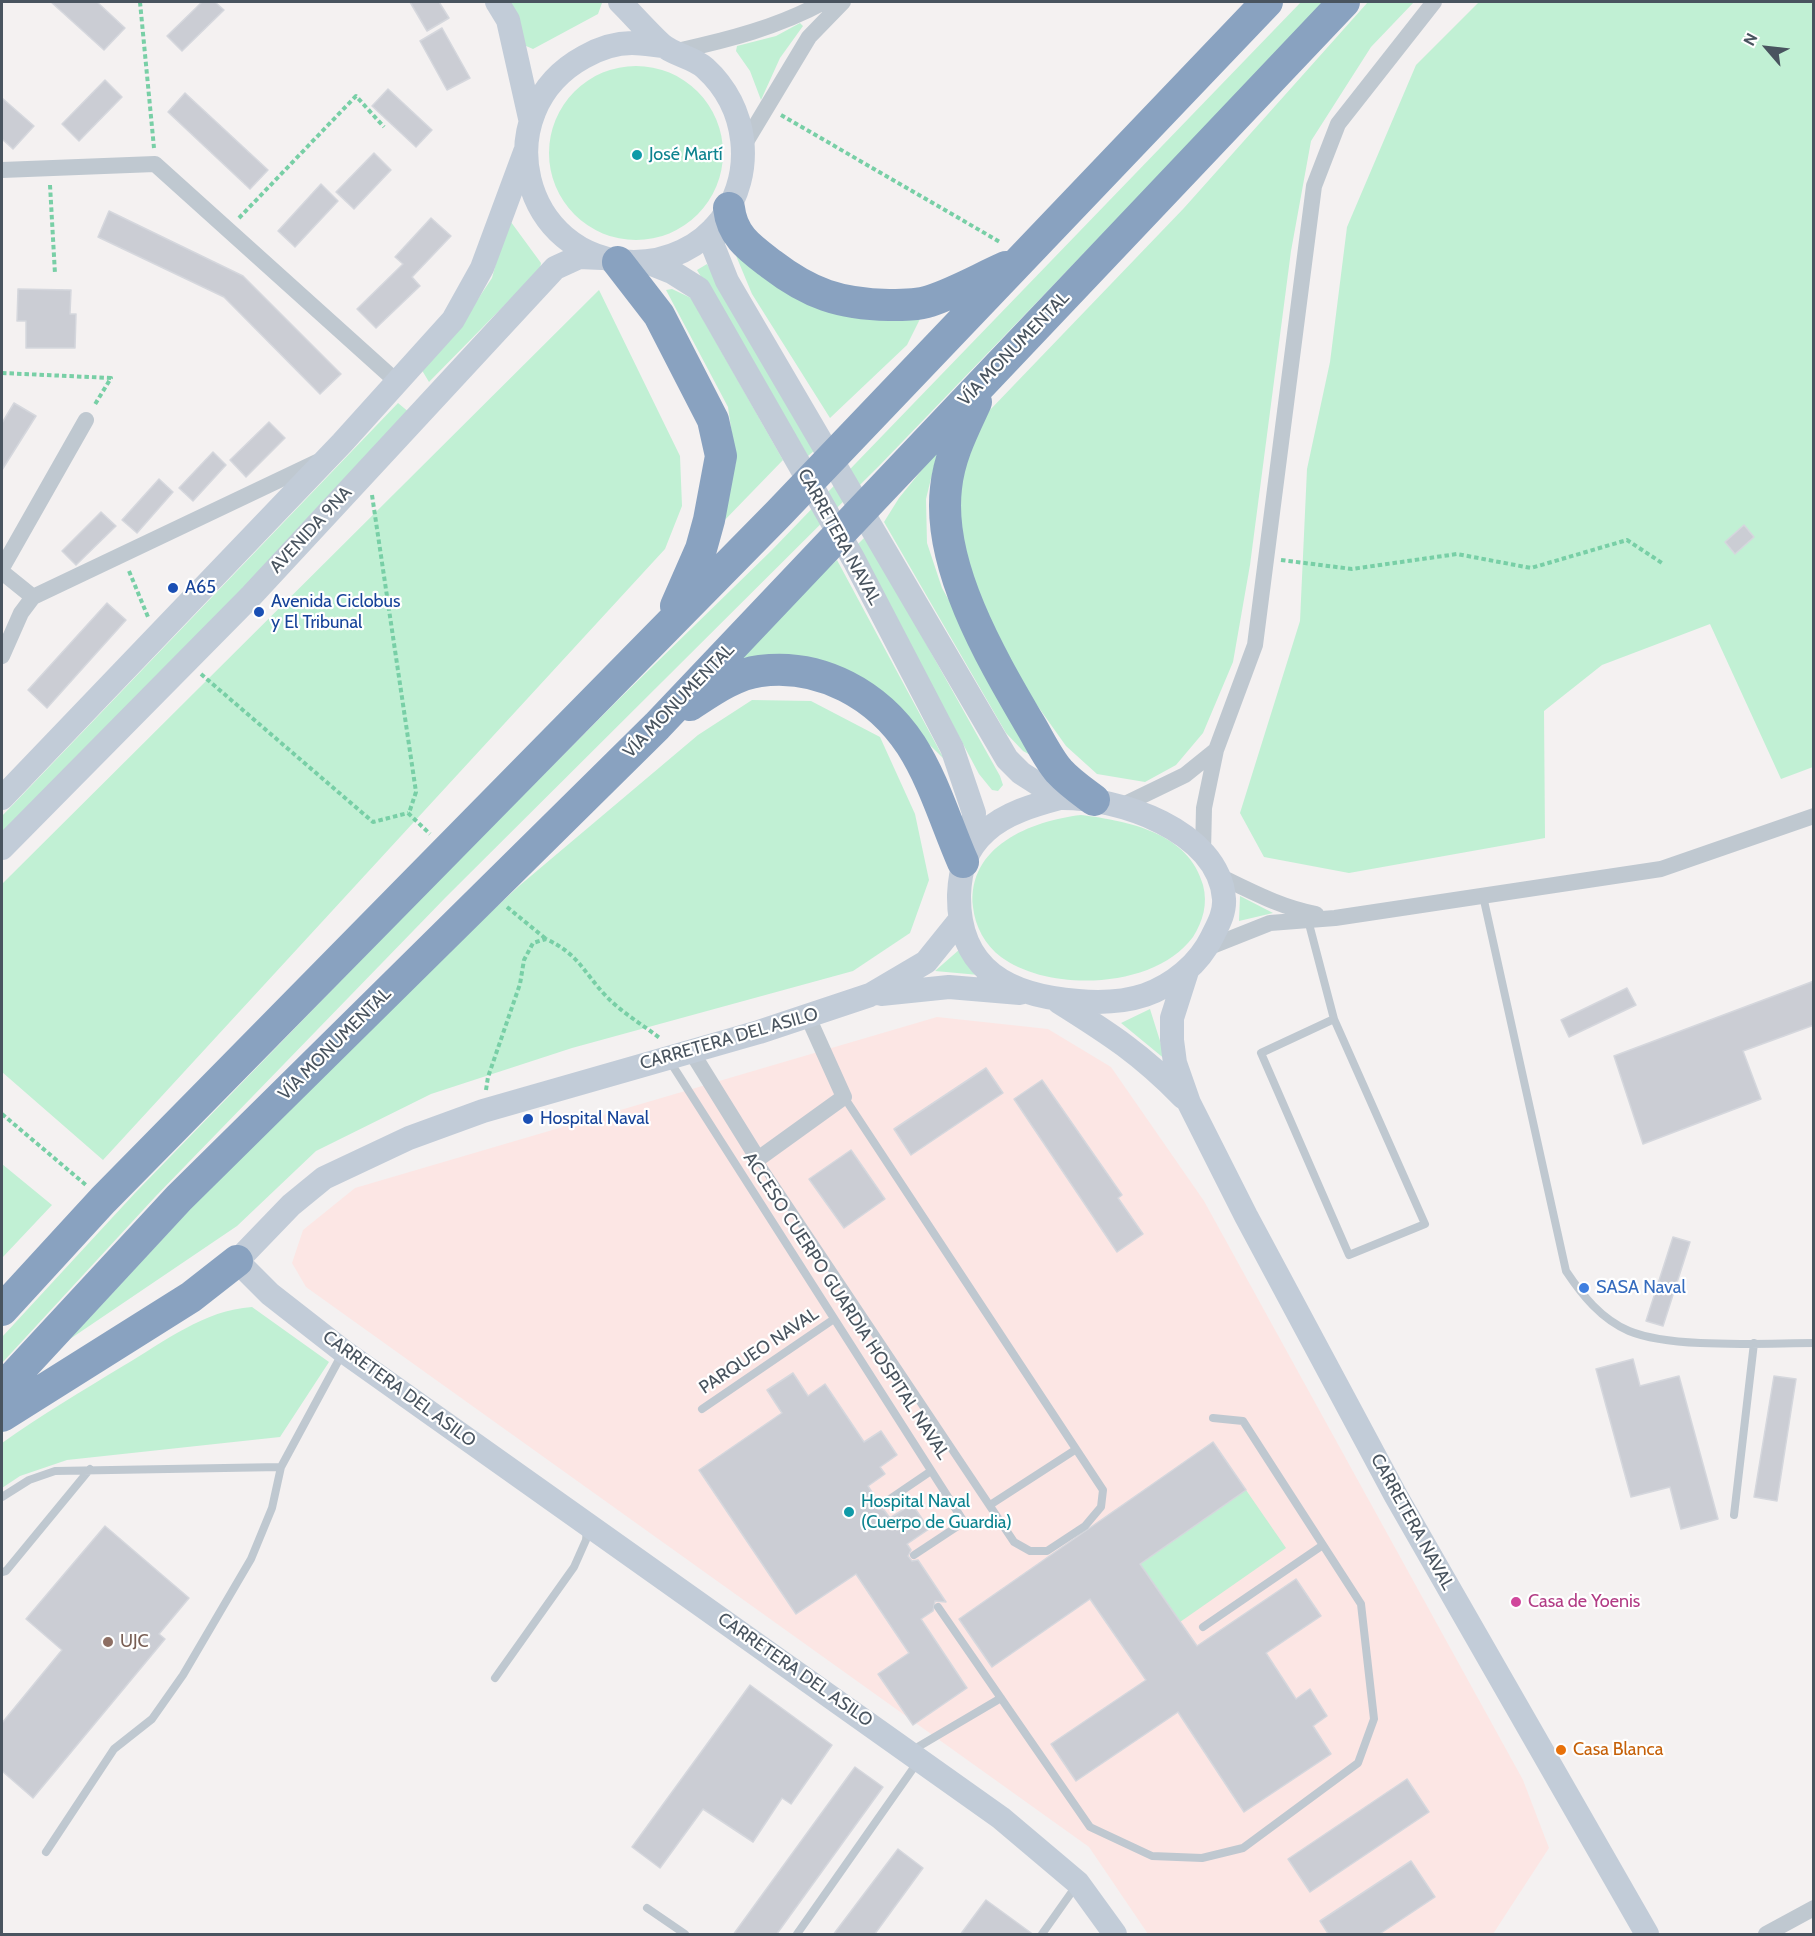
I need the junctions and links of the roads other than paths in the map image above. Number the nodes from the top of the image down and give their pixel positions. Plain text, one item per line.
1 (497, 2) edge
2 (620, 2) edge
3 (824, 2) edge
4 (843, 2) edge
5 (1267, 2) edge
6 (1344, 2) edge
7 (1434, 2) edge
8 (670, 49) junction
9 (530, 118) junction
10 (744, 146) junction
11 (525, 152) junction
12 (2, 170) edge
13 (722, 218) junction
14 (1025, 257) junction
15 (623, 261) junction
16 (988, 377) junction
17 (396, 381) junction
18 (424, 409) junction
19 (86, 420) road end
20 (329, 457) junction
21 (2, 570) edge
22 (33, 597) junction
23 (668, 624) junction
24 (2, 656) edge
25 (657, 726) junction
26 (1216, 750) junction
27 (2, 798) edge
28 (1060, 798) junction
29 (1108, 803) junction
30 (1814, 816) edge
31 (2, 848) edge
32 (1203, 852) junction
33 (967, 855) junction
34 (1215, 874) junction
35 (1483, 896) junction
36 (1335, 918) junction
37 (1308, 920) junction
38 (959, 921) junction
39 (1207, 948) junction
40 (1187, 971) junction
41 (870, 995) junction
42 (1043, 996) junction
43 (808, 1017) junction
44 (1334, 1019) junction
45 (680, 1054) junction
46 (844, 1097) junction
47 (1189, 1103) junction
48 (758, 1159) junction
49 (237, 1261) junction
50 (2, 1310) edge
51 (834, 1319) junction
52 (1754, 1343) junction
53 (1814, 1343) edge
54 (344, 1351) junction
55 (2, 1389) edge
56 (702, 1409) dead end
57 (2, 1416) edge
58 (1213, 1418) dead end
59 (1075, 1450) junction
60 (281, 1467) junction
61 (90, 1469) junction
62 (931, 1471) junction
63 (2, 1497) edge
64 (881, 1505) dead end
65 (990, 1505) junction
66 (1734, 1515) dead end
67 (588, 1523) junction
68 (1323, 1545) junction
69 (914, 1554) dead end
70 (2, 1572) edge
71 (938, 1607) dead end
72 (1203, 1627) dead end
73 (495, 1678) dead end
74 (1001, 1698) junction
75 (915, 1755) junction
76 (46, 1852) dead end
77 (1078, 1884) junction
78 (647, 1908) dead end
79 (1814, 1908) edge
80 (1043, 1934) edge
81 (685, 1935) edge
82 (797, 1935) edge
83 (1115, 1935) edge
84 (1647, 1935) edge
85 (1766, 1935) edge

1 - 9 main road
2 - 8 main road
3 - 8 street
4 - 10 street
5 - 14 highway
6 - 16 highway, VÍA MONUMENTAL
7 - 26 street
8 - 9 main road
8 - 10 main road
9 - 11 main road
10 - 13 main road
11 - 15 main road, CARRETERA NAVAL
11 - 17 main road, AVENIDA 9NA
12 - 17 street
13 - 14 highway
13 - 15 main road
13 - 28 main road, CARRETERA NAVAL
14 - 23 highway
15 - 18 main road, AVENIDA 9NA
15 - 23 highway
15 - 33 main road, CARRETERA NAVAL
16 - 25 highway, VÍA MONUMENTAL
16 - 29 highway
17 - 18 main road
17 - 20 main road, AVENIDA 9NA
18 - 31 main road, AVENIDA 9NA
19 - 21 street
20 - 22 street
20 - 27 main road, AVENIDA 9NA
21 - 22 street
22 - 24 street
23 - 50 highway
25 - 33 highway
25 - 55 highway, VÍA MONUMENTAL
26 - 29 street
26 - 32 street
28 - 29 main road
28 - 33 main road
29 - 32 main road
30 - 35 street
32 - 34 main road
33 - 38 main road, CARRETERA NAVAL
34 - 36 street
34 - 39 main road
35 - 36 street
35 - 52 lane
36 - 37 street
37 - 39 street
37 - 44 lane
38 - 41 main road, CARRETERA DEL ASILO
38 - 42 main road
39 - 40 main road
40 - 42 main road, CARRETERA DEL ASILO
40 - 47 main road, CARRETERA NAVAL
41 - 42 main road, CARRETERA DEL ASILO
41 - 43 main road, CARRETERA DEL ASILO
42 - 47 main road, CARRETERA NAVAL
43 - 45 main road, CARRETERA DEL ASILO
43 - 46 street
44 - 44 lane
45 - 48 street
45 - 49 main road, CARRETERA DEL ASILO
45 - 51 lane, ACCESO CUERPO GUARDIA HOSPITAL NAVAL
46 - 48 street
46 - 59 lane
47 - 84 main road, CARRETERA NAVAL
48 - 65 lane
49 - 54 main road, CARRETERA DEL ASILO
49 - 57 highway
51 - 56 lane, PARQUEO NAVAL
51 - 62 lane, ACCESO CUERPO GUARDIA HOSPITAL NAVAL
52 - 53 lane
52 - 66 lane
54 - 60 lane
54 - 67 main road, CARRETERA DEL ASILO
58 - 68 lane
59 - 65 lane
59 - 65 lane
60 - 61 lane
60 - 76 lane
61 - 63 lane
61 - 70 lane
62 - 64 lane
62 - 69 lane, ACCESO CUERPO GUARDIA HOSPITAL NAVAL
67 - 73 lane
67 - 75 main road, CARRETERA DEL ASILO
68 - 72 lane
68 - 74 lane
71 - 74 lane
74 - 75 lane
75 - 77 main road, CARRETERA DEL ASILO
75 - 82 lane
77 - 80 lane
77 - 83 main road, CARRETERA DEL ASILO
78 - 81 lane
79 - 85 street

